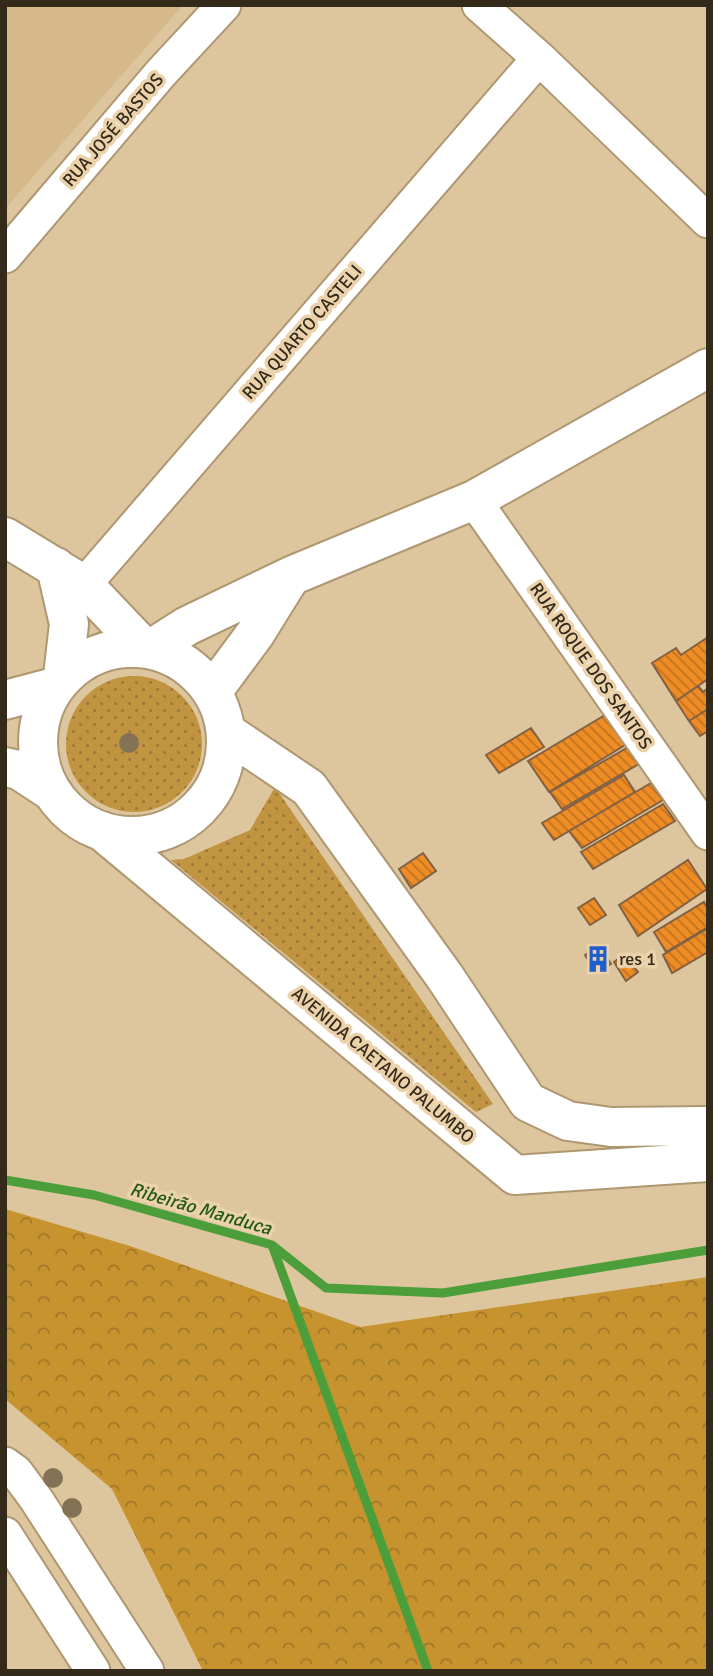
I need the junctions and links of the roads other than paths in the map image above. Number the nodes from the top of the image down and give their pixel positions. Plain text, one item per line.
1 (223, 5) edge
2 (479, 5) edge
3 (539, 58) junction
4 (708, 221) edge
5 (5, 256) edge
6 (708, 368) edge
7 (474, 500) junction
8 (5, 537) edge
9 (291, 576) junction
10 (67, 584) junction
11 (148, 649) junction
12 (59, 682) junction
13 (212, 692) junction
14 (5, 700) edge
15 (226, 732) junction
16 (5, 767) edge
17 (51, 791) junction
18 (102, 831) junction
19 (708, 833) edge
20 (708, 1126) edge
21 (708, 1161) edge
22 (5, 1464) edge
23 (5, 1534) edge
24 (93, 1671) edge
25 (147, 1671) edge

1 - 5 street, RUA JOSÉ BASTOS
2 - 3 street
3 - 4 street
3 - 10 street, RUA QUARTO CASTELI
6 - 7 main road
7 - 9 main road
7 - 19 street, RUA ROQUE DOS SANTOS
8 - 10 main road
9 - 11 main road
9 - 13 main road
10 - 11 main road
10 - 12 main road
11 - 12 main road
11 - 13 main road
12 - 14 main road
12 - 17 main road
13 - 15 main road
15 - 18 main road
15 - 20 main road
16 - 17 main road
17 - 18 main road
18 - 21 main road, AVENIDA CAETANO PALUMBO
22 - 25 street
23 - 24 street

